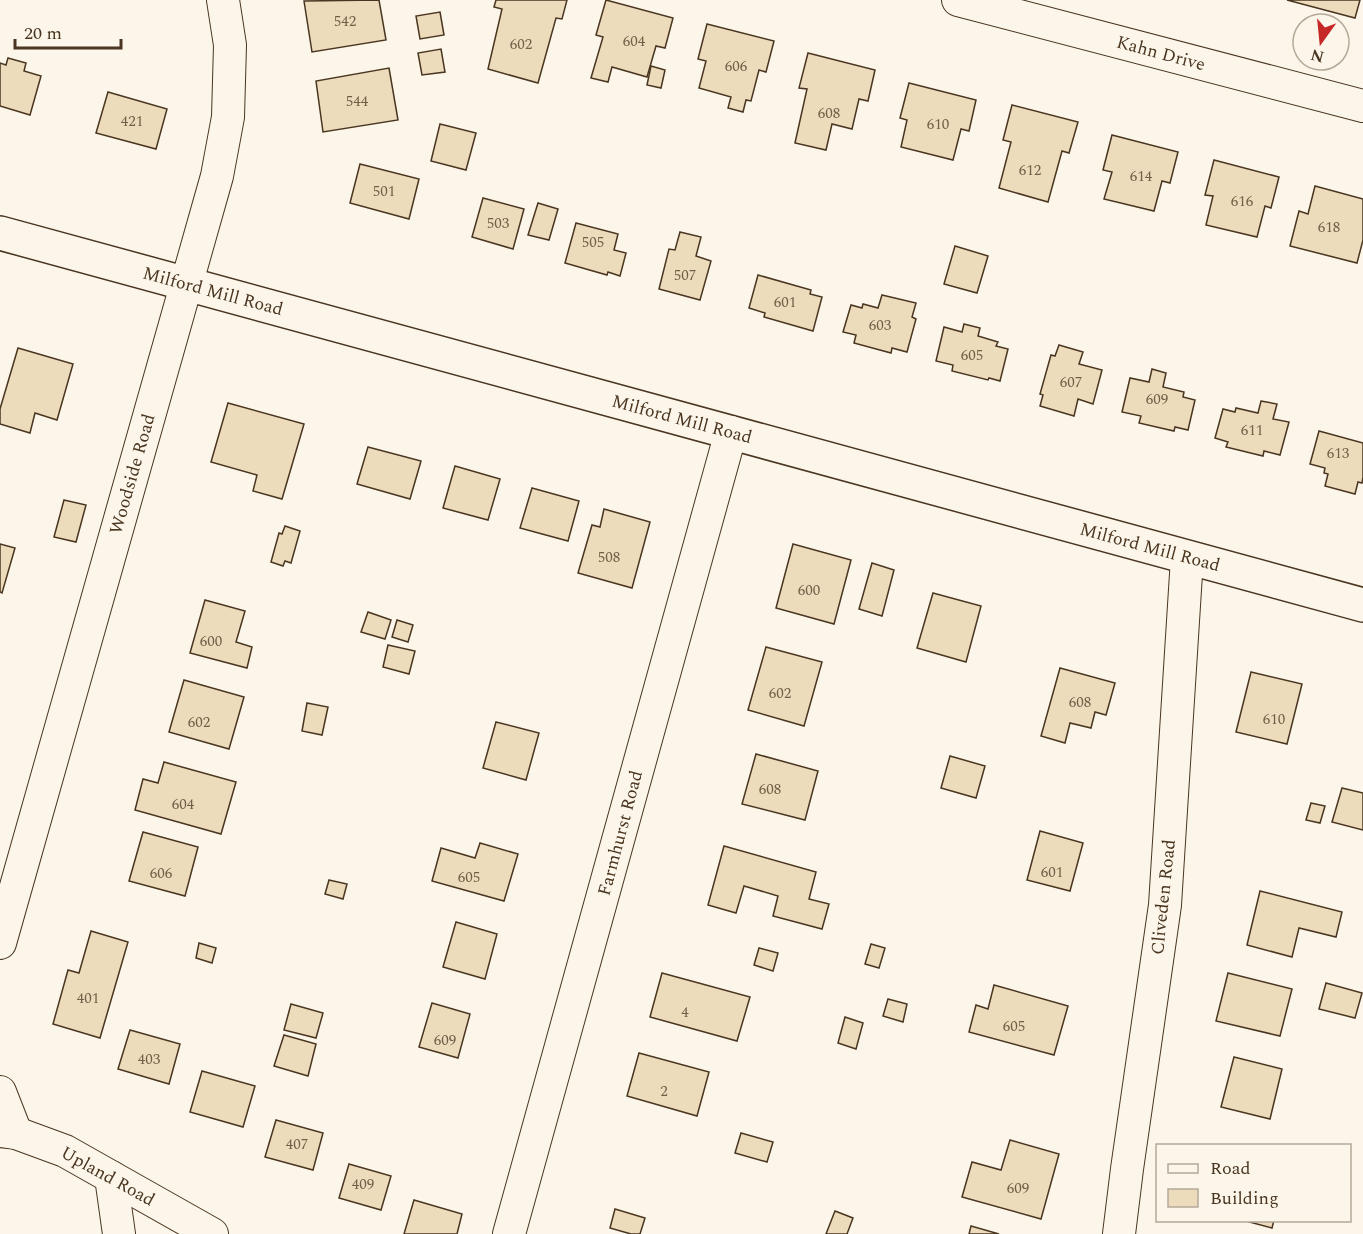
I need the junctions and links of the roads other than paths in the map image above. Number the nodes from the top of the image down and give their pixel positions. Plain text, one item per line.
1 (224, 0) edge
2 (958, 0) edge
3 (1363, 106) edge
4 (0, 233) edge
5 (186, 284) junction
6 (731, 432) junction
7 (1187, 558) junction
8 (1363, 605) edge
9 (0, 943) edge
10 (0, 1092) edge
11 (8, 1132) edge
12 (111, 1177) junction
13 (119, 1234) edge
14 (212, 1234) edge
15 (510, 1234) edge
16 (1119, 1234) edge

1 - 5 street, Woodside Road
2 - 3 street, Kahn Drive
4 - 5 main road, Milford Mill Road
5 - 6 main road, Milford Mill Road
5 - 9 street, Woodside Road
6 - 7 main road, Milford Mill Road
6 - 15 street, Farmhurst Road
7 - 8 main road, Milford Mill Road
7 - 16 street, Cliveden Road
10 - 11 street
11 - 12 street, Upland Road
12 - 13 street
12 - 14 street, Upland Road

